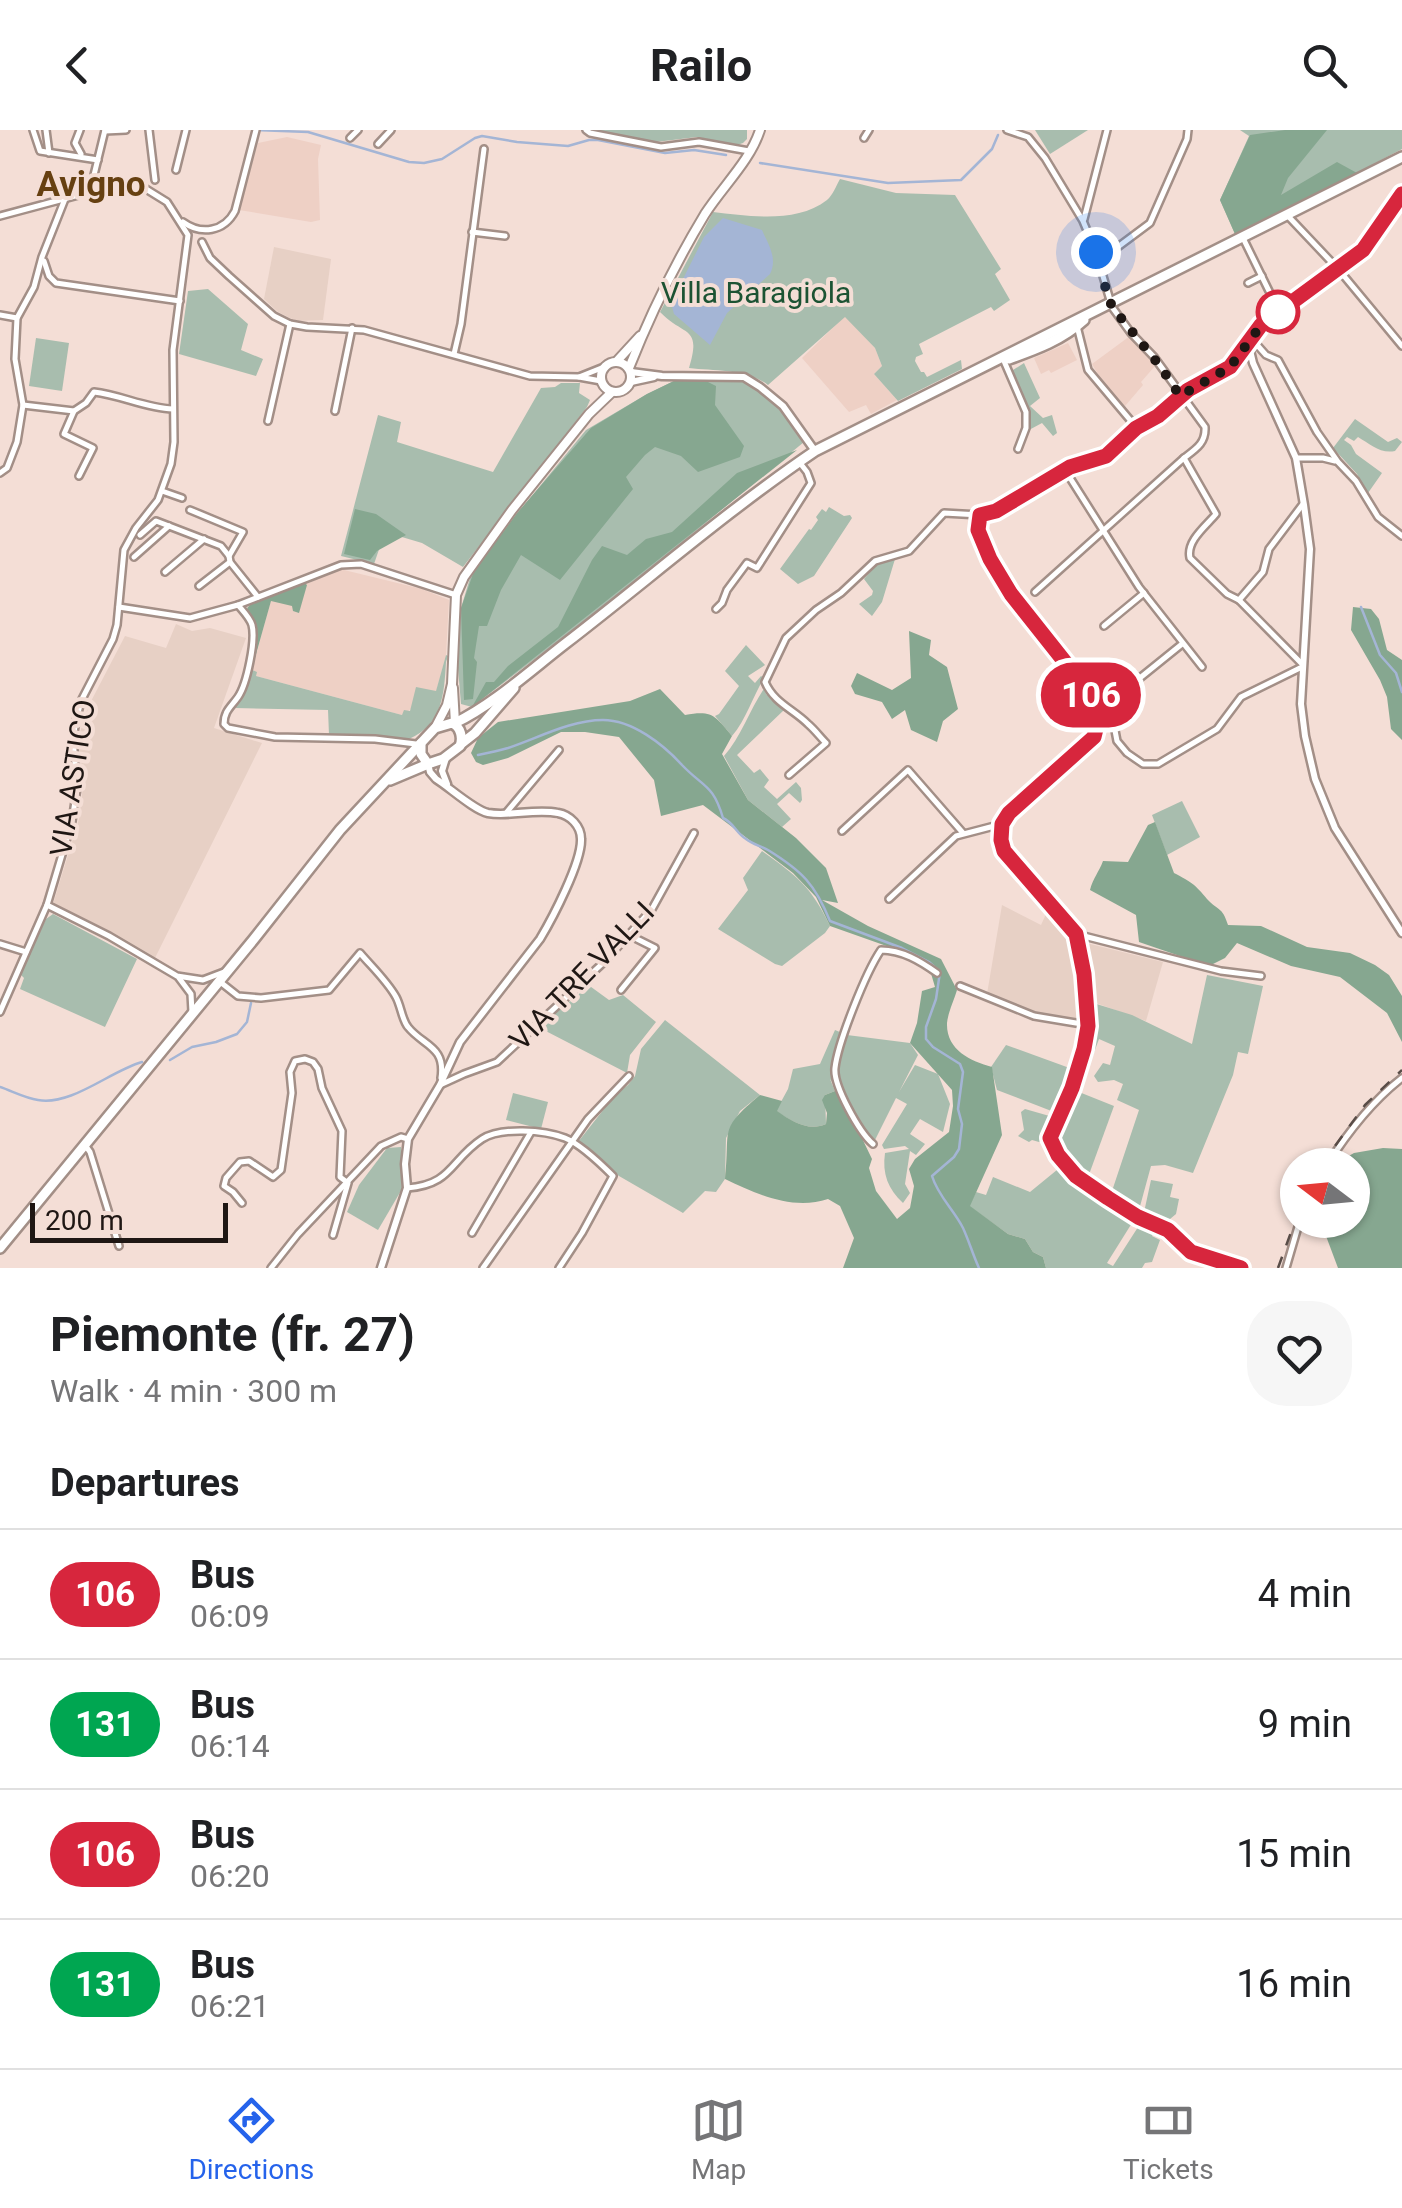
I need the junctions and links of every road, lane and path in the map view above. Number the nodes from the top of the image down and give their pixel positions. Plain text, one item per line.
1 (33, 130) edge
2 (46, 130) edge
3 (80, 130) edge
4 (126, 130) edge
5 (149, 130) edge
6 (186, 130) edge
7 (358, 130) edge
8 (392, 130) edge
9 (586, 130) edge
10 (760, 130) edge
11 (869, 130) edge
12 (1008, 130) edge
13 (1107, 130) edge
14 (1190, 130) edge
15 (105, 131) edge
16 (255, 132) edge
17 (350, 138) dead end
18 (864, 138) dead end
19 (378, 144) dead end
20 (484, 149) dead end
21 (752, 151) junction
22 (49, 153) junction
23 (83, 156) junction
24 (1402, 157) edge
25 (98, 160) junction
26 (176, 170) dead end
27 (155, 180) dead end
28 (94, 190) junction
29 (1402, 194) edge
30 (64, 198) junction
31 (1287, 215) junction
32 (0, 216) edge
33 (1083, 222) junction
34 (472, 232) junction
35 (505, 236) dead end
36 (195, 238) junction
37 (1242, 238) junction
38 (42, 256) junction
39 (1098, 261) junction
40 (1338, 270) junction
41 (1262, 276) junction
42 (1248, 283) dead end
43 (1269, 292) dead end
44 (180, 301) junction
45 (1110, 302) junction
46 (1093, 312) junction
47 (0, 316) edge
48 (17, 318) junction
49 (290, 324) junction
50 (1077, 326) junction
51 (352, 328) junction
52 (643, 333) junction
53 (1249, 340) junction
54 (1258, 346) junction
55 (1402, 346) edge
56 (1240, 352) junction
57 (1250, 353) junction
58 (454, 354) junction
59 (617, 361) junction
60 (1004, 361) junction
61 (604, 366) junction
62 (973, 371) junction
63 (1257, 372) junction
64 (630, 374) junction
65 (579, 377) junction
66 (602, 383) junction
67 (612, 392) junction
68 (1180, 396) junction
69 (23, 405) junction
70 (172, 409) junction
71 (74, 411) junction
72 (335, 411) dead end
73 (589, 414) junction
74 (268, 421) dead end
75 (1136, 428) junction
76 (1018, 449) dead end
77 (815, 450) junction
78 (1184, 458) junction
79 (1296, 458) junction
80 (798, 462) junction
81 (1338, 462) junction
82 (1065, 470) junction
83 (0, 473) edge
84 (80, 476) dead end
85 (162, 491) junction
86 (182, 498) dead end
87 (1304, 504) junction
88 (190, 510) dead end
89 (980, 515) junction
90 (169, 526) junction
91 (1103, 532) junction
92 (140, 536) dead end
93 (1402, 536) edge
94 (204, 540) junction
95 (134, 557) dead end
96 (229, 559) junction
97 (165, 572) dead end
98 (199, 586) dead end
99 (1035, 592) dead end
100 (1144, 593) junction
101 (456, 595) junction
102 (258, 597) junction
103 (1240, 600) junction
104 (238, 605) junction
105 (120, 607) junction
106 (716, 609) dead end
107 (1104, 626) dead end
108 (1182, 644) junction
109 (1302, 666) junction
110 (1202, 667) dead end
111 (522, 677) junction
112 (452, 684) junction
113 (1125, 690) dead end
114 (1099, 717) junction
115 (455, 718) junction
116 (436, 728) junction
117 (421, 743) junction
118 (461, 744) junction
119 (560, 750) dead end
120 (446, 758) junction
121 (429, 768) junction
122 (789, 775) dead end
123 (387, 781) junction
124 (447, 785) junction
125 (506, 813) junction
126 (1002, 824) junction
127 (842, 831) dead end
128 (694, 833) dead end
129 (963, 834) junction
130 (888, 899) dead end
131 (47, 905) junction
132 (1402, 933) edge
133 (628, 934) junction
134 (1076, 934) junction
135 (0, 944) edge
136 (26, 952) junction
137 (229, 969) junction
138 (937, 974) dead end
139 (177, 976) junction
140 (1261, 976) dead end
141 (196, 980) junction
142 (219, 981) junction
143 (960, 986) dead end
144 (190, 990) junction
145 (621, 990) dead end
146 (207, 996) junction
147 (0, 1012) edge
148 (191, 1016) junction
149 (1088, 1026) junction
150 (629, 1076) dead end
151 (1402, 1078) edge
152 (440, 1086) junction
153 (531, 1132) junction
154 (408, 1139) junction
155 (574, 1142) junction
156 (84, 1144) junction
157 (872, 1144) dead end
158 (1339, 1148) edge
159 (348, 1183) junction
160 (406, 1188) junction
161 (242, 1203) dead end
162 (472, 1233) dead end
163 (333, 1235) dead end
164 (1295, 1238) edge
165 (119, 1246) dead end
166 (0, 1248) edge
167 (271, 1268) edge
168 (381, 1268) edge
169 (484, 1268) edge
170 (560, 1268) edge
171 (1241, 1268) edge
172 (1286, 1268) edge

1 - 22 street
2 - 22 street
3 - 23 street
4 - 15 street
5 - 27 street
6 - 26 street
7 - 17 street
8 - 19 street
9 - 21 street
10 - 21 main road
11 - 18 street
12 - 33 street
13 - 33 street
14 - 39 street
15 - 25 street
16 - 36 street, VIA ASTICO
20 - 34 street
21 - 52 main road
22 - 23 street
23 - 25 street
24 - 31 main road
25 - 28 street
28 - 30 street
28 - 36 street
29 - 40 street
30 - 32 street
30 - 38 street
31 - 37 main road
31 - 40 street
33 - 39 street
34 - 35 street
34 - 58 street
36 - 44 street, VIA ASTICO
36 - 49 street
37 - 41 street
37 - 45 main road
38 - 44 street
38 - 48 street
39 - 45 street
40 - 53 street
40 - 55 street
41 - 42 street
41 - 43 street
44 - 70 street, VIA ASTICO
45 - 46 main road
45 - 68 street
46 - 50 main road
46 - 62 main road
47 - 48 street
48 - 69 street
49 - 51 street
49 - 74 street
50 - 60 main road
50 - 75 street
51 - 58 street
51 - 72 street
52 - 59 main road
52 - 64 main road
53 - 54 street
53 - 56 street
53 - 57 street
54 - 57 street
54 - 81 street
56 - 63 street
56 - 68 street
57 - 63 street
58 - 65 street
59 - 61 main road
59 - 64 main road
60 - 62 main road
60 - 76 street
61 - 65 street
61 - 66 main road
62 - 77 main road
63 - 79 street
64 - 67 main road
64 - 77 street
65 - 66 street
66 - 67 main road
66 - 73 main road
67 - 73 main road
68 - 75 street
68 - 78 street
69 - 71 street
69 - 83 street
70 - 71 street
70 - 85 street, VIA ASTICO
71 - 84 street
73 - 101 main road
75 - 82 street
77 - 80 main road
78 - 91 street
78 - 103 street
79 - 81 street
79 - 87 street
80 - 106 street
80 - 111 main road
81 - 93 street
82 - 89 street
82 - 91 street
85 - 86 street
85 - 105 street, VIA ASTICO
87 - 103 street
87 - 109 street
88 - 96 street
89 - 114 street
89 - 122 street
90 - 92 street
90 - 94 street
90 - 95 street
91 - 99 street
91 - 100 street
94 - 96 street
94 - 97 street
96 - 98 street
96 - 102 street
100 - 107 street
100 - 108 street
101 - 102 street
101 - 112 main road
102 - 104 street
103 - 109 street
104 - 105 street
104 - 117 street
105 - 131 street, VIA ASTICO
108 - 110 street
108 - 113 street
109 - 114 street
109 - 132 street
111 - 115 main road
111 - 118 main road
112 - 115 main road
112 - 116 main road
114 - 126 street
115 - 116 main road
115 - 118 main road
116 - 117 main road
117 - 121 main road
117 - 123 main road
118 - 120 main road
119 - 125 street
120 - 121 main road
120 - 124 street
121 - 123 main road
121 - 124 street
123 - 137 main road
124 - 125 street
125 - 152 street
126 - 129 street
126 - 134 street
127 - 129 street
128 - 133 street, VIA TRE VALLI
129 - 130 street
131 - 136 street, VIA ASTICO
131 - 139 street
133 - 145 street
133 - 152 street, VIA TRE VALLI
134 - 140 street
134 - 149 street
135 - 136 street
136 - 147 street, VIA ASTICO
137 - 141 street
137 - 142 main road
138 - 157 street
139 - 141 street
139 - 144 street
141 - 146 street
142 - 146 main road
142 - 152 street
143 - 149 street
144 - 146 street
144 - 148 street
146 - 148 main road
148 - 156 main road
149 - 171 street
150 - 155 street
151 - 158 street
152 - 154 street
153 - 155 street
153 - 160 street
153 - 162 street
154 - 159 street
154 - 160 street
155 - 169 street
155 - 170 street
156 - 165 street
156 - 166 main road
159 - 161 street
159 - 163 street
159 - 167 street
160 - 168 street
164 - 172 street

